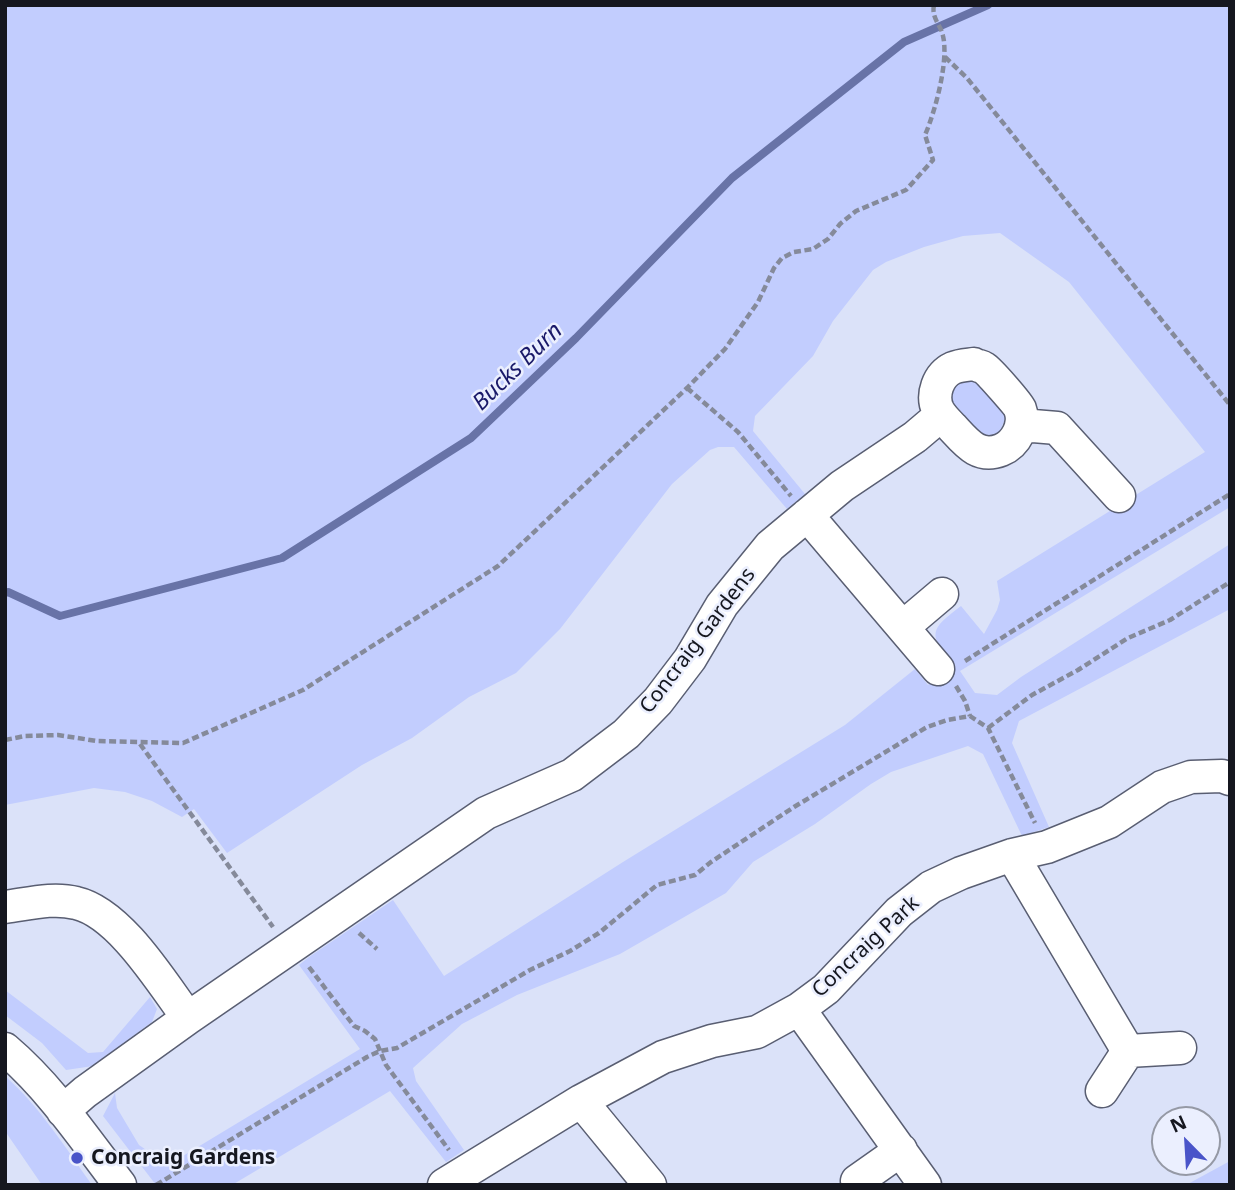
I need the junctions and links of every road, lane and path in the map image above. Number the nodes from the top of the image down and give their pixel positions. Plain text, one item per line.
1 (934, 5) edge
2 (944, 57) junction
3 (687, 388) junction
4 (1230, 405) edge
5 (941, 415) junction
6 (1021, 425) junction
7 (1230, 494) edge
8 (1119, 496) dead end
9 (807, 515) junction
10 (1230, 582) edge
11 (942, 594) dead end
12 (902, 627) junction
13 (948, 667) joint
14 (988, 728) junction
15 (5, 740) edge
16 (1230, 779) edge
17 (1047, 847) junction
18 (1012, 855) junction
19 (5, 907) edge
20 (799, 1009) junction
21 (188, 1018) junction
22 (1180, 1048) dead end
23 (5, 1049) edge
24 (1128, 1051) junction
25 (1102, 1091) dead end
26 (581, 1101) junction
27 (63, 1111) junction
28 (901, 1150) junction
29 (857, 1181) dead end
30 (120, 1185) edge
31 (156, 1185) edge
32 (444, 1185) edge
33 (650, 1185) edge
34 (925, 1185) edge

1 - 2 path
2 - 3 path
2 - 4 path
3 - 9 path
3 - 15 path
5 - 6 street
5 - 6 street
5 - 9 street, Concraig Gardens
6 - 8 street
7 - 13 path
9 - 12 street
9 - 21 street, Concraig Gardens
10 - 14 path
11 - 12 street
12 - 13 street
14 - 17 path
14 - 31 path
16 - 17 street, Concraig Park
17 - 18 street, Concraig Park
18 - 20 street, Concraig Park
18 - 24 street
19 - 21 street
20 - 26 street, Concraig Park
20 - 28 street, Concraig Park
21 - 27 street, Concraig Gardens
22 - 24 street
23 - 27 street
24 - 25 street
26 - 32 street, Concraig Park
26 - 33 street
27 - 30 street
28 - 29 street
28 - 34 street, Concraig Park

